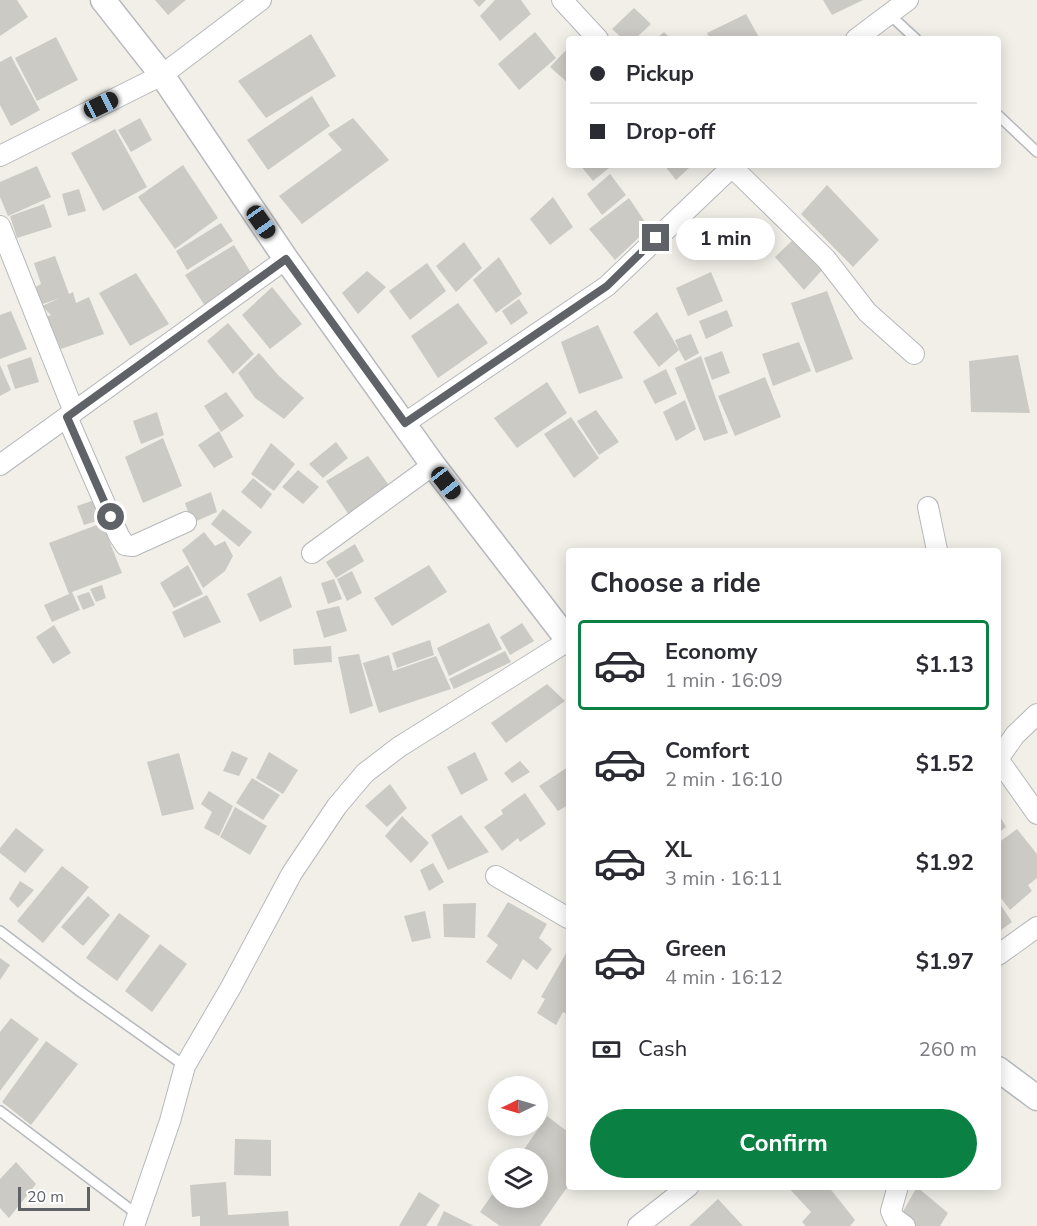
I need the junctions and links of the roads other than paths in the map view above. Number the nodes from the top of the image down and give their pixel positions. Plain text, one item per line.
1 (103, 0) edge
2 (261, 0) edge
3 (562, 0) edge
4 (908, 0) edge
5 (888, 13) junction
6 (595, 36) edge
7 (860, 36) edge
8 (913, 36) edge
9 (162, 75) junction
10 (1001, 118) edge
11 (1037, 152) edge
12 (0, 156) edge
13 (726, 168) edge
14 (0, 226) edge
15 (286, 259) junction
16 (914, 354) dead end
17 (71, 415) junction
18 (405, 423) junction
19 (0, 465) edge
20 (433, 465) junction
21 (928, 507) dead end
22 (186, 522) dead end
23 (937, 548) edge
24 (312, 553) dead end
25 (566, 637) edge
26 (566, 641) edge
27 (1037, 714) edge
28 (1001, 755) edge
29 (1001, 763) edge
30 (1037, 814) edge
31 (496, 876) dead end
32 (566, 917) edge
33 (1037, 927) edge
34 (0, 931) edge
35 (1001, 953) edge
36 (185, 1066) junction
37 (1001, 1071) edge
38 (1037, 1098) edge
39 (0, 1111) edge
40 (684, 1190) edge
41 (897, 1190) edge
42 (136, 1220) edge
43 (638, 1226) edge
44 (905, 1226) edge

1 - 9 street
2 - 9 street
3 - 6 street
4 - 5 street
5 - 7 street
5 - 8 lane
9 - 12 street
9 - 15 street
10 - 11 lane
13 - 16 street
13 - 18 street
14 - 17 street
15 - 17 street
15 - 18 street
17 - 19 street
17 - 22 street
18 - 20 street
20 - 24 street
20 - 25 street
21 - 23 street
26 - 36 street
27 - 28 street
29 - 30 street
31 - 32 street
33 - 35 street
34 - 36 lane
36 - 42 street
37 - 38 street
39 - 42 lane
40 - 43 street
41 - 44 street

